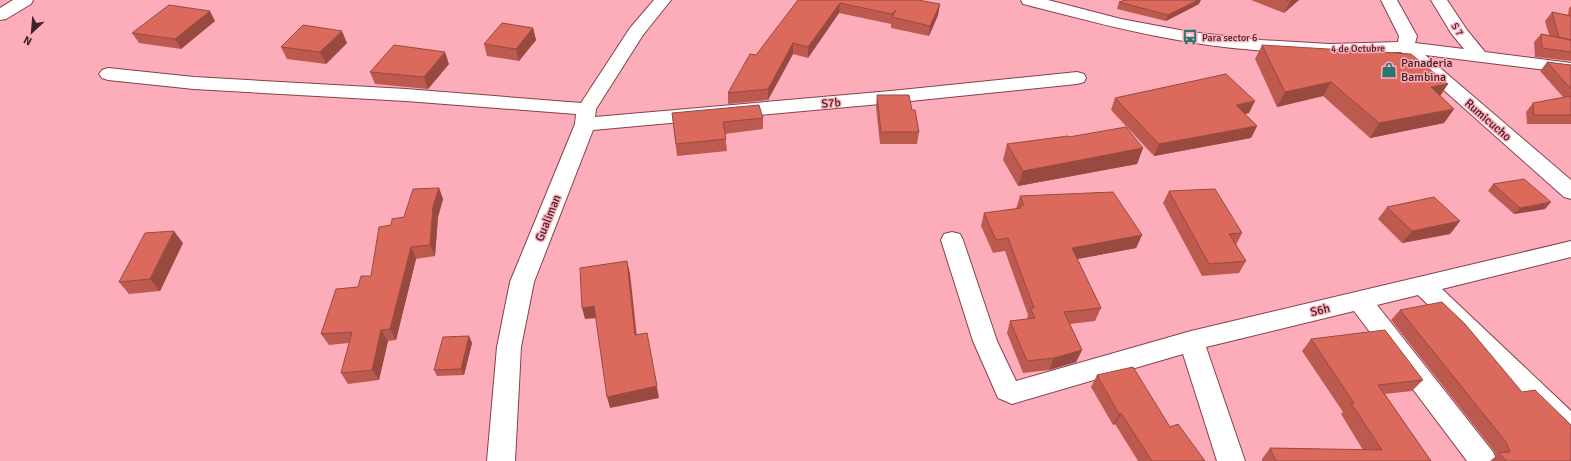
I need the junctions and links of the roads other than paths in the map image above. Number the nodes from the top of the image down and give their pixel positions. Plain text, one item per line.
1 (25, 0) edge
2 (663, 0) edge
3 (1029, 0) edge
4 (1389, 0) edge
5 (1439, 0) edge
6 (0, 15) edge
7 (1405, 47) junction
8 (1479, 56) junction
9 (1571, 68) edge
10 (108, 74) dead end
11 (1077, 78) dead end
12 (586, 117) junction
13 (1571, 192) edge
14 (952, 240) dead end
15 (1571, 249) edge
16 (1422, 285) junction
17 (1359, 300) junction
18 (1191, 341) junction
19 (1571, 428) edge
20 (501, 461) edge
21 (1231, 461) edge
22 (1483, 461) edge

1 - 6 street
2 - 12 street, Gualiman
3 - 7 street, 4 de Octubre
4 - 7 street
5 - 8 street, S 7
7 - 8 street, 4 de Octubre
7 - 13 street, Rumicucho
8 - 9 street, 4 de Octubre
10 - 12 street, S7b
11 - 12 street, S7b
12 - 20 street, Gualiman
14 - 18 street, S6h
15 - 16 street, S6h
16 - 17 street, S6h
16 - 19 street
17 - 18 street, S6h
17 - 22 street
18 - 21 street

